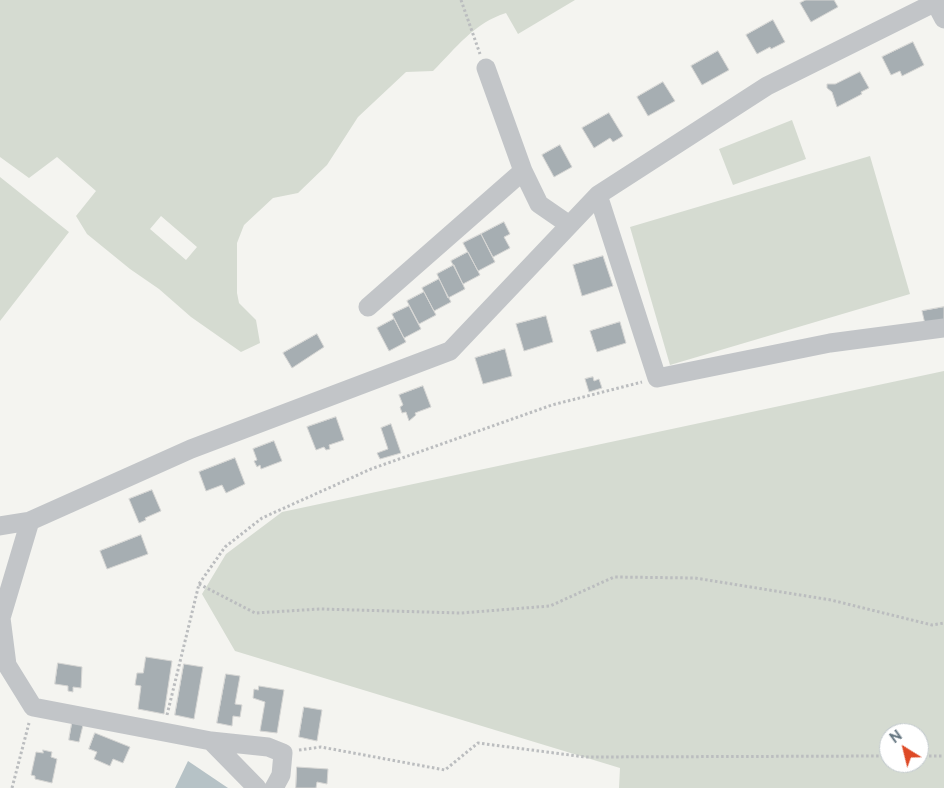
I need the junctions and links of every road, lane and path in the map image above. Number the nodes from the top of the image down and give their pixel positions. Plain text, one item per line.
1 (461, 0) edge
2 (938, 1) edge
3 (944, 19) edge
4 (486, 68) joint
5 (523, 171) junction
6 (598, 195) junction
7 (568, 224) junction
8 (368, 307) dead end
9 (944, 328) edge
10 (657, 378) junction
11 (30, 521) junction
12 (0, 526) edge
13 (199, 584) junction
14 (944, 624) edge
15 (33, 707) junction
16 (163, 730) junction
17 (211, 741) junction
18 (283, 753) junction
19 (879, 756) edge
20 (929, 756) edge
21 (944, 756) edge
22 (12, 788) edge
23 (257, 788) edge
24 (274, 788) edge

1 - 4 path
2 - 3 street
2 - 6 street
4 - 5 street
5 - 7 street
5 - 8 street
6 - 7 street
6 - 10 street
7 - 11 street
9 - 10 street
10 - 13 path
11 - 12 street
11 - 15 street
13 - 14 path
13 - 16 path
15 - 16 street
15 - 22 path
16 - 17 street
17 - 18 street
17 - 23 street
18 - 19 path
18 - 24 street
20 - 21 path

